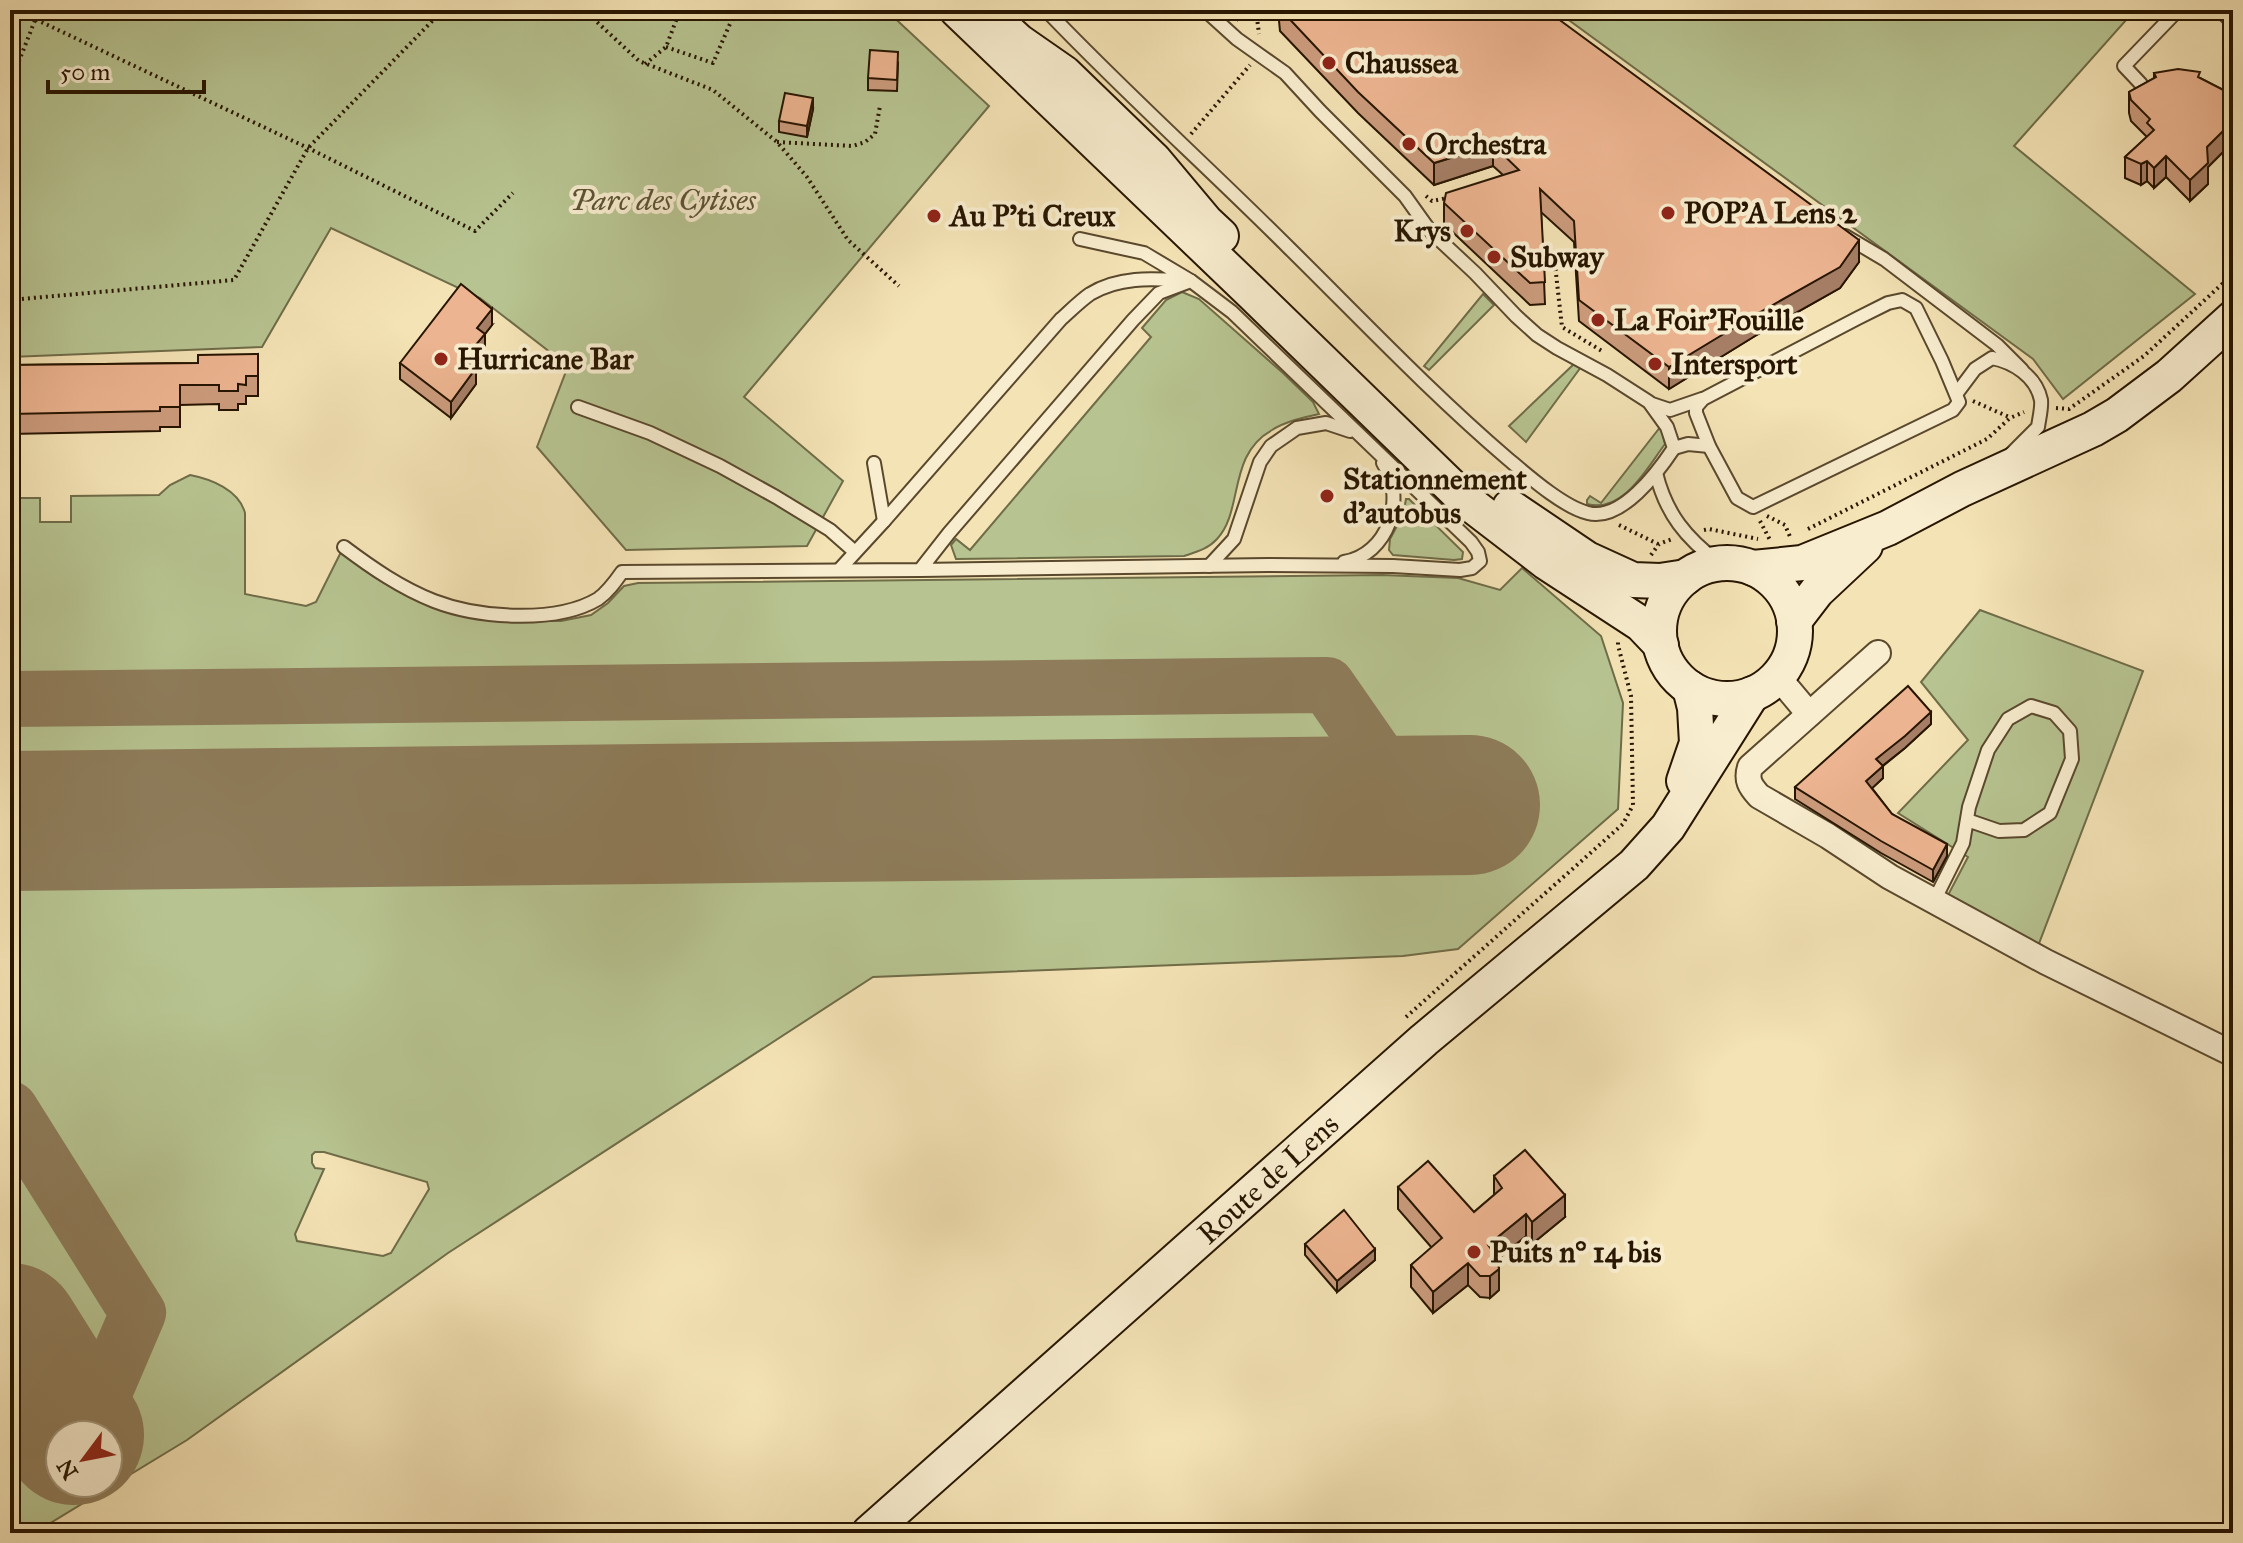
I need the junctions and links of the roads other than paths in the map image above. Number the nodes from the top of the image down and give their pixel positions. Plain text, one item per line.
1 (957, 10) edge
2 (970, 10) edge
3 (986, 10) edge
4 (1046, 10) edge
5 (1205, 10) edge
6 (2178, 10) edge
7 (2220, 10) edge
8 (2233, 23) edge
9 (2141, 84) edge
10 (1829, 227) edge
11 (1080, 239) dead end
12 (1191, 281) junction
13 (1242, 302) junction
14 (2233, 318) edge
15 (2022, 370) junction
16 (1957, 393) junction
17 (1703, 399) junction
18 (1649, 402) junction
19 (578, 407) dead end
20 (1370, 446) junction
21 (1709, 446) junction
22 (1674, 448) junction
23 (874, 463) dead end
24 (1656, 473) junction
25 (1962, 489) junction
26 (884, 521) junction
27 (1888, 528) junction
28 (344, 547) dead end
29 (855, 552) junction
30 (1587, 559) junction
31 (1719, 563) junction
32 (1209, 566) junction
33 (1321, 566) junction
34 (1753, 568) junction
35 (839, 570) junction
36 (920, 570) junction
37 (1686, 577) junction
38 (1628, 595) junction
39 (1794, 621) junction
40 (1661, 645) junction
41 (1878, 653) dead end
42 (1765, 685) junction
43 (1690, 688) junction
44 (1809, 714) junction
45 (1967, 820) junction
46 (1668, 827) junction
47 (1934, 901) junction
48 (2233, 1054) edge
49 (869, 1533) edge

1 - 13 main road
2 - 30 lane
3 - 30 main road
4 - 24 lane
5 - 18 lane
6 - 9 lane
7 - 8 lane
10 - 15 lane
11 - 12 lane
12 - 13 lane
12 - 26 lane
12 - 36 lane
13 - 20 lane
13 - 38 main road
14 - 25 main road
15 - 16 lane
15 - 25 lane
16 - 17 lane
16 - 21 lane
17 - 18 lane
17 - 21 lane
18 - 22 lane
19 - 29 lane
20 - 32 lane
20 - 33 lane
20 - 33 lane
21 - 22 lane
22 - 24 lane
23 - 26 lane
24 - 31 lane
25 - 27 main road
26 - 29 lane
27 - 34 main road
27 - 39 main road
28 - 35 lane
29 - 35 lane
30 - 38 main road
31 - 34 main road
31 - 37 main road
32 - 33 lane
32 - 36 lane
34 - 39 main road
35 - 36 lane
37 - 38 main road
37 - 40 main road
38 - 40 main road
39 - 42 main road
40 - 43 main road
41 - 44 street
42 - 43 main road
42 - 44 street
42 - 46 main road, Route de Lens
43 - 46 main road, Route de Lens
44 - 47 street
45 - 45 lane
45 - 47 lane
46 - 49 main road, Route de Lens
47 - 48 street

